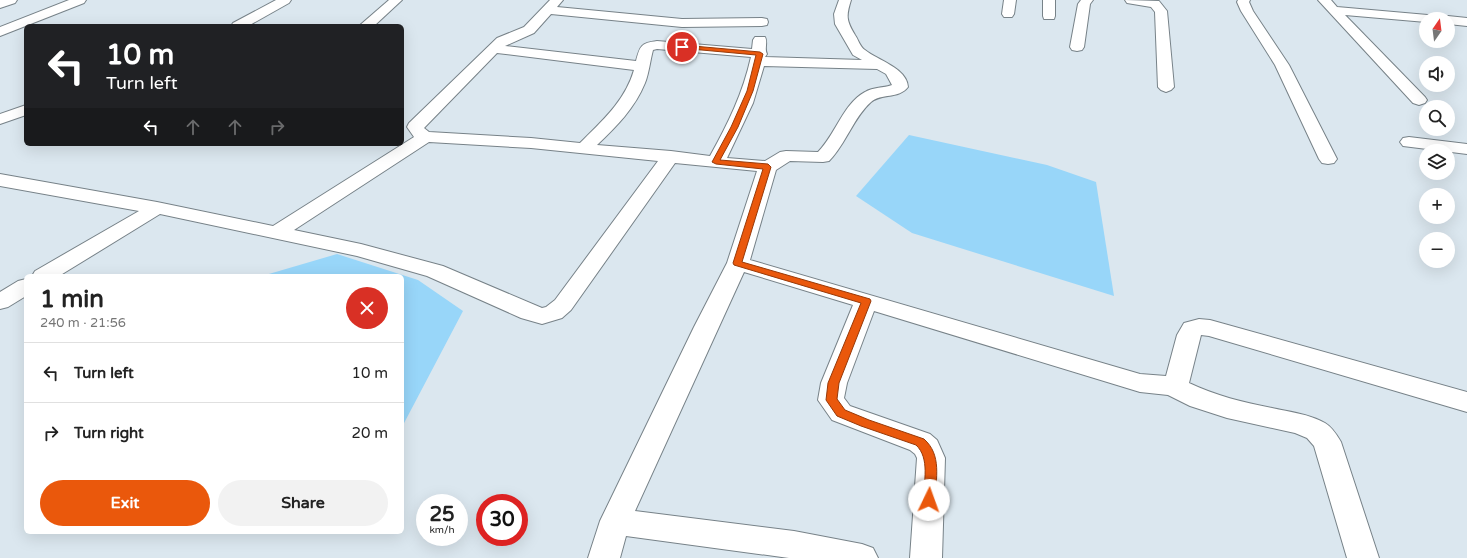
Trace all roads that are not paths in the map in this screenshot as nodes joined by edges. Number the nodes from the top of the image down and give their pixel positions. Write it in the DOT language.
graph roads {
  1 [pos="11,0"];
  2 [pos="80,0"];
  3 [pos="285,0"];
  4 [pos="396,0"];
  5 [pos="845,0"];
  6 [pos="1010,0"];
  7 [pos="1049,0"];
  8 [pos="1087,0"];
  9 [pos="1131,0"];
  10 [pos="1244,0"];
  11 [pos="0,4"];
  12 [pos="552,5"];
  13 [pos="1329,5"];
  14 [pos="1008,14"];
  15 [pos="1048,16"];
  16 [pos="1419,17"];
  17 [pos="1455,21"];
  18 [pos="1467,22"];
  19 [pos="242,24"];
  20 [pos="368,24"];
  21 [pos="0,32"];
  22 [pos="1077,47"];
  23 [pos="495,49"];
  24 [pos="759,57"];
  25 [pos="880,65"];
  26 [pos="641,66"];
  27 [pos="1166,87"];
  28 [pos="1419,100"];
  29 [pos="24,111"];
  30 [pos="0,119"];
  31 [pos="426,137"];
  32 [pos="1409,142"];
  33 [pos="584,148"];
  34 [pos="1467,149"];
  35 [pos="671,156"];
  36 [pos="1328,159"];
  37 [pos="716,162"];
  38 [pos="768,167"];
  39 [pos="0,180"];
  40 [pos="157,208"];
  41 [pos="277,232"];
  42 [pos="738,263"];
  43 [pos="46,274"];
  44 [pos="24,287"];
  45 [pos="866,301"];
  46 [pos="0,302"];
  47 [pos="1172,386"];
  48 [pos="1467,402"];
  49 [pos="615,521"];
  50 [pos="604,558"];
  51 [pos="862,558"];
  52 [pos="926,558"];
  53 [pos="1363,558"];
  1 -- 11 [label="street"];
  2 -- 21 [label="street"];
  3 -- 19 [label="street"];
  4 -- 20 [label="street"];
  5 -- 25 [label="street"];
  6 -- 14 [label="street"];
  7 -- 15 [label="street"];
  8 -- 22 [label="street"];
  9 -- 27 [label="street"];
  10 -- 36 [label="street"];
  12 -- 23 [label="street"];
  12 -- 24 [label="street"];
  13 -- 16 [label="street"];
  13 -- 28 [label="street"];
  17 -- 18 [label="street"];
  23 -- 26 [label="street"];
  23 -- 31 [label="street"];
  24 -- 25 [label="street"];
  24 -- 26 [label="street"];
  24 -- 37 [label="street"];
  25 -- 38 [label="street"];
  26 -- 33 [label="street"];
  29 -- 30 [label="street"];
  31 -- 33 [label="street"];
  31 -- 41 [label="street"];
  32 -- 34 [label="street"];
  33 -- 35 [label="street"];
  35 -- 37 [label="street"];
  35 -- 41 [label="street"];
  37 -- 38 [label="street"];
  38 -- 42 [label="street"];
  39 -- 40 [label="street"];
  40 -- 41 [label="street"];
  40 -- 43 [label="street"];
  42 -- 45 [label="street"];
  42 -- 49 [label="street"];
  44 -- 46 [label="street"];
  45 -- 47 [label="street"];
  45 -- 52 [label="street"];
  47 -- 48 [label="street"];
  47 -- 53 [label="street"];
  49 -- 50 [label="street"];
  49 -- 51 [label="street"];
}
